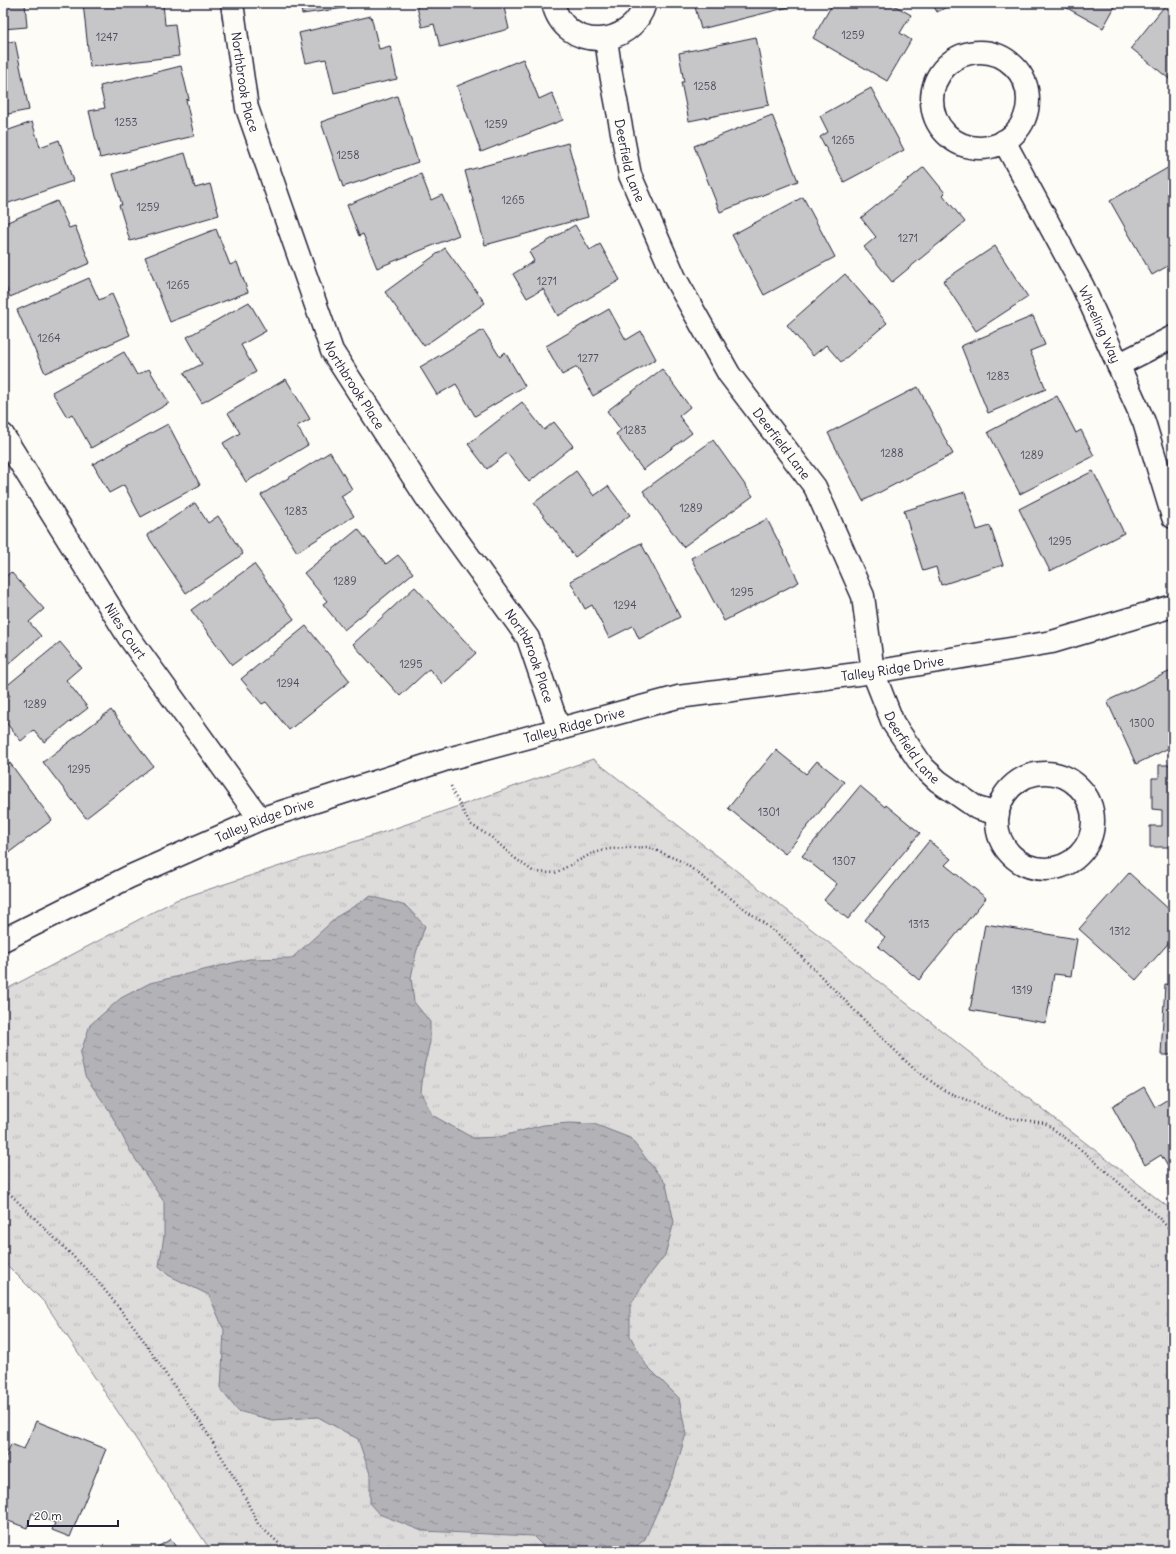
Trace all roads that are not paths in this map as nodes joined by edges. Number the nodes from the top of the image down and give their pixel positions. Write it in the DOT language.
graph roads {
  1 [pos="232,3"];
  2 [pos="553,3"];
  3 [pos="645,3"];
  4 [pos="606,39"];
  5 [pos="1004,141"];
  6 [pos="1173,337"];
  7 [pos="1118,365"];
  8 [pos="3,435"];
  9 [pos="1173,517"];
  10 [pos="1173,606"];
  11 [pos="873,672"];
  12 [pos="559,729"];
  13 [pos="998,814"];
  14 [pos="260,819"];
  15 [pos="3,940"];
  1 -- 12 [label="street, Northbrook Place"];
  2 -- 4 [label="street"];
  3 -- 4 [label="street"];
  4 -- 11 [label="street, Deerfield Lane"];
  5 -- 5 [label="street"];
  5 -- 7 [label="street, Wheeling Way"];
  6 -- 7 [label="street"];
  7 -- 9 [label="street, Wheeling Way"];
  8 -- 14 [label="street, Niles Court"];
  10 -- 11 [label="street, Talley Ridge Drive"];
  11 -- 12 [label="street, Talley Ridge Drive"];
  11 -- 13 [label="street, Deerfield Lane"];
  12 -- 14 [label="street, Talley Ridge Drive"];
  13 -- 13 [label="street"];
  14 -- 15 [label="street, Talley Ridge Drive"];
}
